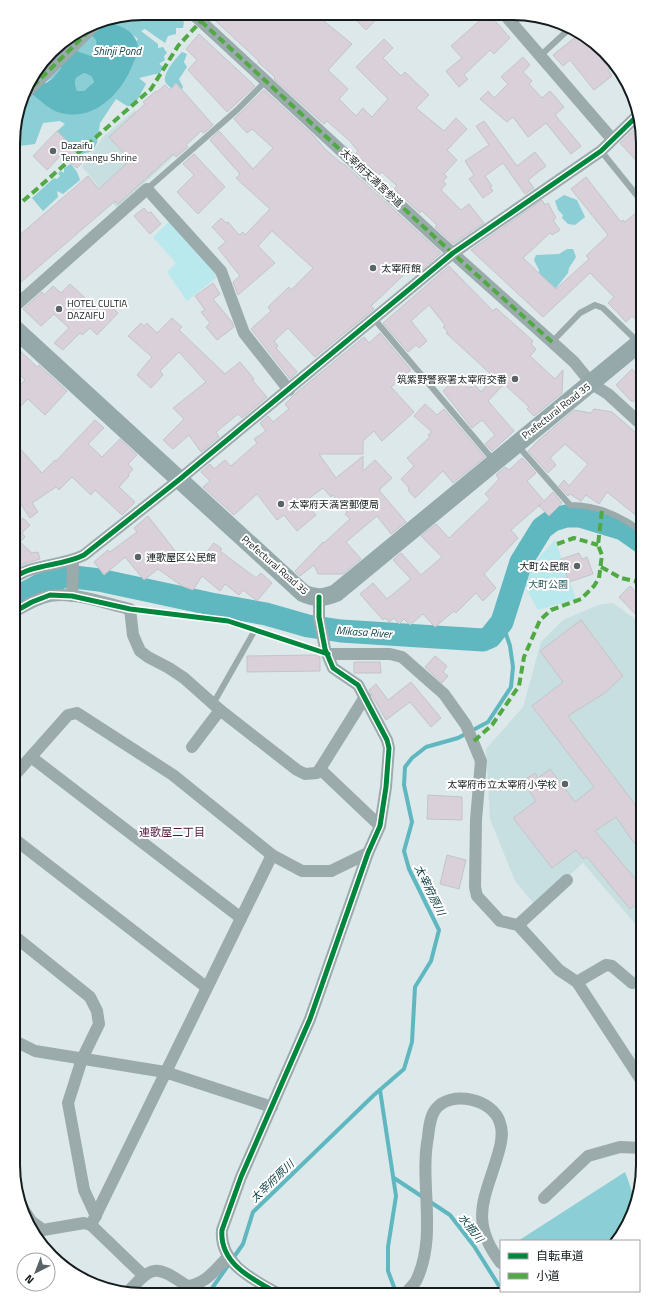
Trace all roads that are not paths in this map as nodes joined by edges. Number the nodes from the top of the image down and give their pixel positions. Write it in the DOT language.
graph roads {
  1 [pos="200,20"];
  2 [pos="509,20"];
  3 [pos="565,32"];
  4 [pos="84,36"];
  5 [pos="540,56"];
  6 [pos="266,81"];
  7 [pos="37,82"];
  8 [pos="634,119"];
  9 [pos="612,139"];
  10 [pos="601,151"];
  11 [pos="147,189"];
  12 [pos="636,194"];
  13 [pos="453,253"];
  14 [pos="20,302"];
  15 [pos="375,320"];
  16 [pos="20,333"];
  17 [pos="636,338"];
  18 [pos="552,342"];
  19 [pos="636,346"];
  20 [pos="592,384"];
  21 [pos="289,390"];
  22 [pos="636,420"];
  23 [pos="516,443"];
  24 [pos="494,462"];
  25 [pos="180,479"];
  26 [pos="636,528"];
  27 [pos="73,563"];
  28 [pos="20,575"];
  29 [pos="72,593"];
  30 [pos="319,598"];
  31 [pos="20,609"];
  32 [pos="130,609"];
  33 [pos="255,630"];
  34 [pos="326,652"];
  35 [pos="365,697"];
  36 [pos="216,707"];
  37 [pos="192,747"];
  38 [pos="31,757"];
  39 [pos="20,769"];
  40 [pos="320,769"];
  41 [pos="380,826"];
  42 [pos="20,843"];
  43 [pos="368,853"];
  44 [pos="272,855"];
  45 [pos="567,880"];
  46 [pos="241,918"];
  47 [pos="518,925"];
  48 [pos="20,941"];
  49 [pos="577,982"];
  50 [pos="632,983"];
  51 [pos="206,987"];
  52 [pos="20,1044"];
  53 [pos="82,1059"];
  54 [pos="165,1072"];
  55 [pos="636,1072"];
  56 [pos="272,1107"];
  57 [pos="636,1148"];
  58 [pos="544,1198"];
  59 [pos="94,1220"];
  60 [pos="42,1235"];
  61 [pos="228,1257"];
  62 [pos="500,1261"];
  63 [pos="143,1275"];
  64 [pos="132,1287"];
  65 [pos="268,1288"];
  66 [pos="410,1288"];
  1 -- 6 [label="street, 太宰府天満宮参道"];
  2 -- 5 [label="street"];
  3 -- 5 [label="lane"];
  4 -- 7 [label="street"];
  5 -- 9 [label="street"];
  6 -- 11 [label="lane"];
  6 -- 13 [label="street, 太宰府天満宮参道"];
  8 -- 9 [label="street"];
  9 -- 10 [label="street"];
  10 -- 12 [label="lane"];
  10 -- 13 [label="street"];
  11 -- 14 [label="street"];
  11 -- 21 [label="street"];
  13 -- 15 [label="street"];
  13 -- 18 [label="street, 太宰府天満宮参道"];
  15 -- 21 [label="street"];
  15 -- 24 [label="lane"];
  16 -- 25 [label="main road, Prefectural Road 35"];
  17 -- 18 [label="lane"];
  18 -- 20 [label="street, 太宰府天満宮参道"];
  19 -- 20 [label="main road, Prefectural Road 35"];
  20 -- 22 [label="street, 太宰府天満宮参道"];
  20 -- 23 [label="main road, Prefectural Road 35"];
  21 -- 25 [label="street"];
  23 -- 24 [label="main road, Prefectural Road 35"];
  23 -- 26 [label="lane"];
  24 -- 30 [label="main road, Prefectural Road 35"];
  25 -- 27 [label="street"];
  25 -- 30 [label="main road, Prefectural Road 35"];
  27 -- 28 [label="street"];
  27 -- 29 [label="street"];
  29 -- 31 [label="street"];
  29 -- 32 [label="street"];
  30 -- 34 [label="street"];
  32 -- 33 [label="lane"];
  32 -- 36 [label="street"];
  33 -- 34 [label="lane"];
  33 -- 36 [label="lane"];
  34 -- 35 [label="street"];
  34 -- 47 [label="street"];
  35 -- 40 [label="street"];
  35 -- 41 [label="street"];
  36 -- 37 [label="street"];
  36 -- 40 [label="street"];
  38 -- 39 [label="street"];
  38 -- 44 [label="street"];
  38 -- 46 [label="street"];
  40 -- 41 [label="street"];
  41 -- 43 [label="street"];
  42 -- 51 [label="street"];
  43 -- 44 [label="street"];
  43 -- 56 [label="street"];
  44 -- 46 [label="street"];
  45 -- 47 [label="street"];
  46 -- 51 [label="street"];
  47 -- 49 [label="street"];
  48 -- 53 [label="street"];
  49 -- 50 [label="street"];
  49 -- 55 [label="street"];
  51 -- 54 [label="street"];
  52 -- 53 [label="street"];
  53 -- 54 [label="street"];
  53 -- 59 [label="street"];
  54 -- 56 [label="street"];
  54 -- 59 [label="street"];
  56 -- 61 [label="street"];
  57 -- 58 [label="street"];
  59 -- 60 [label="street"];
  59 -- 63 [label="street"];
  61 -- 63 [label="street"];
  61 -- 65 [label="street"];
  62 -- 66 [label="street"];
  63 -- 64 [label="street"];
}
